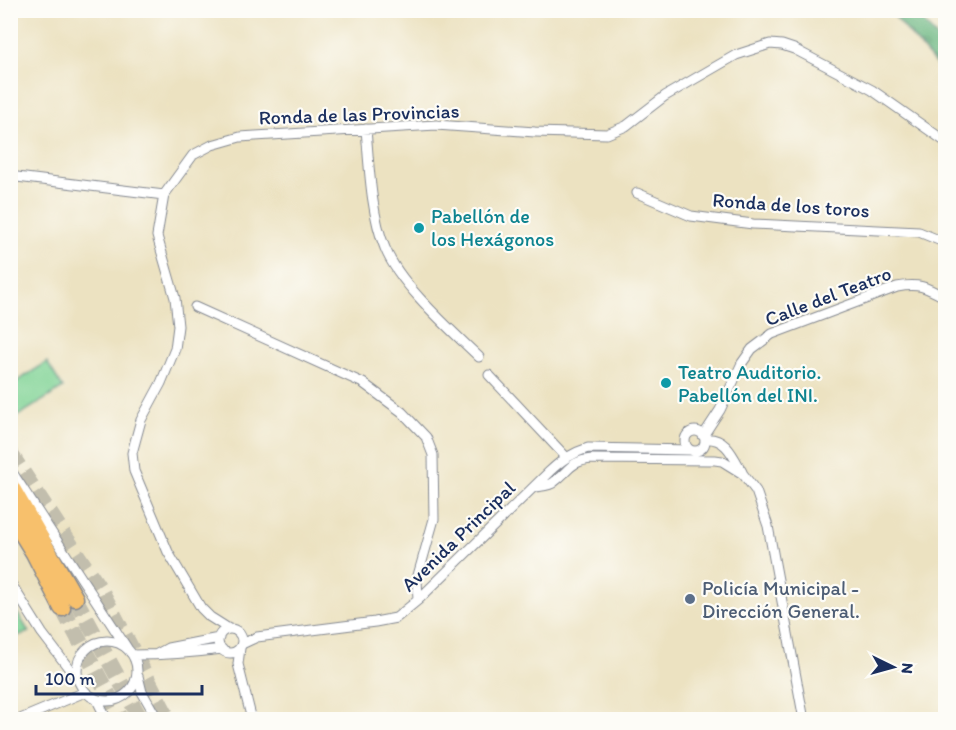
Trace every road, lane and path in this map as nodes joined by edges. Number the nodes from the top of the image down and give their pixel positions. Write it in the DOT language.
graph roads {
  1 [pos="366,129"];
  2 [pos="945,142"];
  3 [pos="17,177"];
  4 [pos="637,193"];
  5 [pos="164,195"];
  6 [pos="945,243"];
  7 [pos="945,298"];
  8 [pos="195,307"];
  9 [pos="479,357"];
  10 [pos="489,375"];
  11 [pos="704,437"];
  12 [pos="685,438"];
  13 [pos="668,448"];
  14 [pos="690,450"];
  15 [pos="566,456"];
  16 [pos="10,468"];
  17 [pos="743,474"];
  18 [pos="10,485"];
  19 [pos="535,487"];
  20 [pos="10,514"];
  21 [pos="10,582"];
  22 [pos="418,600"];
  23 [pos="210,616"];
  24 [pos="229,629"];
  25 [pos="239,633"];
  26 [pos="219,636"];
  27 [pos="257,637"];
  28 [pos="241,646"];
  29 [pos="225,651"];
  30 [pos="153,654"];
  31 [pos="134,660"];
  32 [pos="238,664"];
  33 [pos="78,680"];
  34 [pos="85,692"];
  35 [pos="97,700"];
  36 [pos="18,720"];
  37 [pos="107,720"];
  38 [pos="158,720"];
  39 [pos="252,720"];
  40 [pos="804,720"];
  1 -- 2 [label="street, Ronda de las Provincias"];
  1 -- 5 [label="street, Ronda de las Provincias"];
  1 -- 9 [label="street"];
  3 -- 5 [label="street"];
  4 -- 6 [label="street, Ronda de los toros"];
  5 -- 23 [label="street, Ronda de las Provincias"];
  7 -- 11 [label="street, Calle del Teatro"];
  8 -- 22 [label="street"];
  10 -- 15 [label="street"];
  11 -- 12 [label="street"];
  11 -- 14 [label="street"];
  11 -- 17 [label="street"];
  12 -- 13 [label="street"];
  12 -- 14 [label="street"];
  13 -- 14 [label="street"];
  13 -- 15 [label="street"];
  15 -- 19 [label="street"];
  16 -- 31 [label="street"];
  17 -- 19 [label="street, Avenida Principal"];
  17 -- 40 [label="street"];
  18 -- 20 [label="highway"];
  19 -- 22 [label="street, Avenida Principal"];
  21 -- 33 [label="street"];
  22 -- 27 [label="street, Avenida Principal"];
  23 -- 24 [label="street, Avenida Principal"];
  23 -- 26 [label="street"];
  24 -- 25 [label="street, Avenida Principal"];
  24 -- 26 [label="street"];
  25 -- 27 [label="street, Avenida Principal"];
  25 -- 28 [label="street"];
  26 -- 29 [label="street"];
  26 -- 30 [label="street"];
  27 -- 28 [label="street, Avenida Principal"];
  28 -- 29 [label="street, Avenida Principal"];
  28 -- 32 [label="street"];
  29 -- 30 [label="street"];
  29 -- 32 [label="street"];
  30 -- 31 [label="street"];
  31 -- 33 [label="street"];
  31 -- 35 [label="street"];
  31 -- 38 [label="street"];
  32 -- 39 [label="street"];
  33 -- 34 [label="street"];
  34 -- 35 [label="street"];
  34 -- 36 [label="street"];
  35 -- 37 [label="street"];
}
